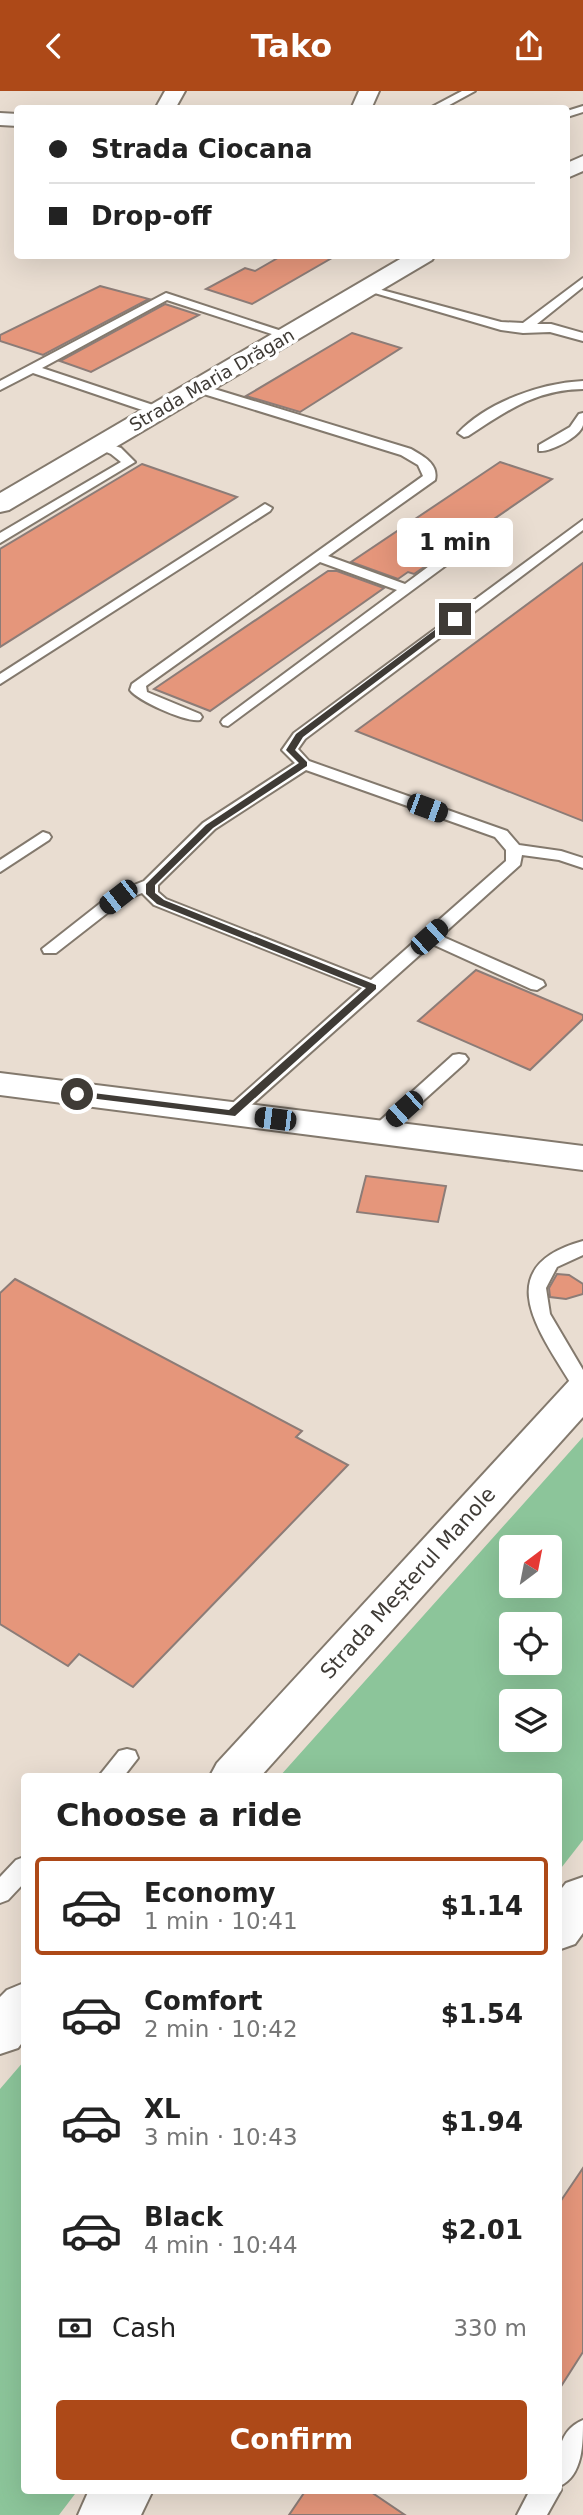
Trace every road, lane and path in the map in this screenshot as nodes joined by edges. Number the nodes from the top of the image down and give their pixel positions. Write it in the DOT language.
graph roads {
  1 [pos="470,91"];
  2 [pos="441,105"];
  3 [pos="417,259"];
  4 [pos="583,281"];
  5 [pos="367,289"];
  6 [pos="523,328"];
  7 [pos="288,335"];
  8 [pos="583,337"];
  9 [pos="32,369"];
  10 [pos="0,386"];
  11 [pos="583,386"];
  12 [pos="198,388"];
  13 [pos="158,411"];
  14 [pos="583,417"];
  15 [pos="464,433"];
  16 [pos="101,445"];
  17 [pos="544,449"];
  18 [pos="0,504"];
  19 [pos="265,508"];
  20 [pos="583,524"];
  21 [pos="0,539"];
  22 [pos="319,557"];
  23 [pos="449,558"];
  24 [pos="407,589"];
  25 [pos="0,680"];
  26 [pos="195,717"];
  27 [pos="228,722"];
  28 [pos="304,764"];
  29 [pos="43,837"];
  30 [pos="514,849"];
  31 [pos="583,863"];
  32 [pos="0,867"];
  33 [pos="150,884"];
  34 [pos="429,937"];
  35 [pos="50,949"];
  36 [pos="537,985"];
  37 [pos="373,987"];
  38 [pos="459,1059"];
  39 [pos="0,1084"];
  40 [pos="232,1113"];
  41 [pos="378,1132"];
  42 [pos="583,1158"];
  43 [pos="583,1247"];
  44 [pos="583,1389"];
  45 [pos="127,1758"];
  46 [pos="113,1773"];
  47 [pos="236,1773"];
  48 [pos="21,1870"];
  49 [pos="0,1893"];
  50 [pos="583,1897"];
  51 [pos="562,1924"];
  52 [pos="21,2008"];
  53 [pos="0,2032"];
  54 [pos="583,2434"];
  55 [pos="562,2467"];
  56 [pos="122,2494"];
  57 [pos="544,2494"];
  58 [pos="106,2515"];
  59 [pos="531,2515"];
  1 -- 2 [label="lane"];
  3 -- 5 [label="main road, Strada Maria Drăgan"];
  4 -- 6 [label="lane"];
  5 -- 6 [label="lane"];
  5 -- 7 [label="main road, Strada Maria Drăgan"];
  6 -- 8 [label="lane"];
  7 -- 9 [label="lane"];
  7 -- 12 [label="main road, Strada Maria Drăgan"];
  9 -- 10 [label="lane"];
  9 -- 13 [label="lane"];
  11 -- 15 [label="lane"];
  12 -- 13 [label="main road, Strada Maria Drăgan"];
  12 -- 22 [label="lane"];
  13 -- 16 [label="main road, Strada Maria Drăgan"];
  14 -- 17 [label="lane"];
  16 -- 18 [label="main road, Strada Maria Drăgan"];
  16 -- 21 [label="lane"];
  19 -- 25 [label="lane"];
  20 -- 28 [label="lane"];
  22 -- 24 [label="lane"];
  22 -- 26 [label="lane"];
  23 -- 24 [label="lane"];
  24 -- 27 [label="lane"];
  28 -- 30 [label="lane"];
  28 -- 33 [label="lane"];
  29 -- 32 [label="lane"];
  30 -- 31 [label="lane"];
  30 -- 34 [label="lane"];
  33 -- 35 [label="lane"];
  33 -- 37 [label="lane"];
  34 -- 36 [label="lane"];
  34 -- 37 [label="lane"];
  37 -- 40 [label="lane"];
  38 -- 41 [label="lane"];
  39 -- 40 [label="main road"];
  40 -- 41 [label="main road"];
  41 -- 42 [label="main road"];
  43 -- 44 [label="lane"];
  44 -- 47 [label="main road, Strada Meșterul Manole"];
  45 -- 46 [label="lane"];
  48 -- 49 [label="lane"];
  50 -- 51 [label="main road"];
  52 -- 53 [label="main road"];
  54 -- 55 [label="lane"];
  56 -- 58 [label="main road"];
  57 -- 59 [label="lane"];
}
